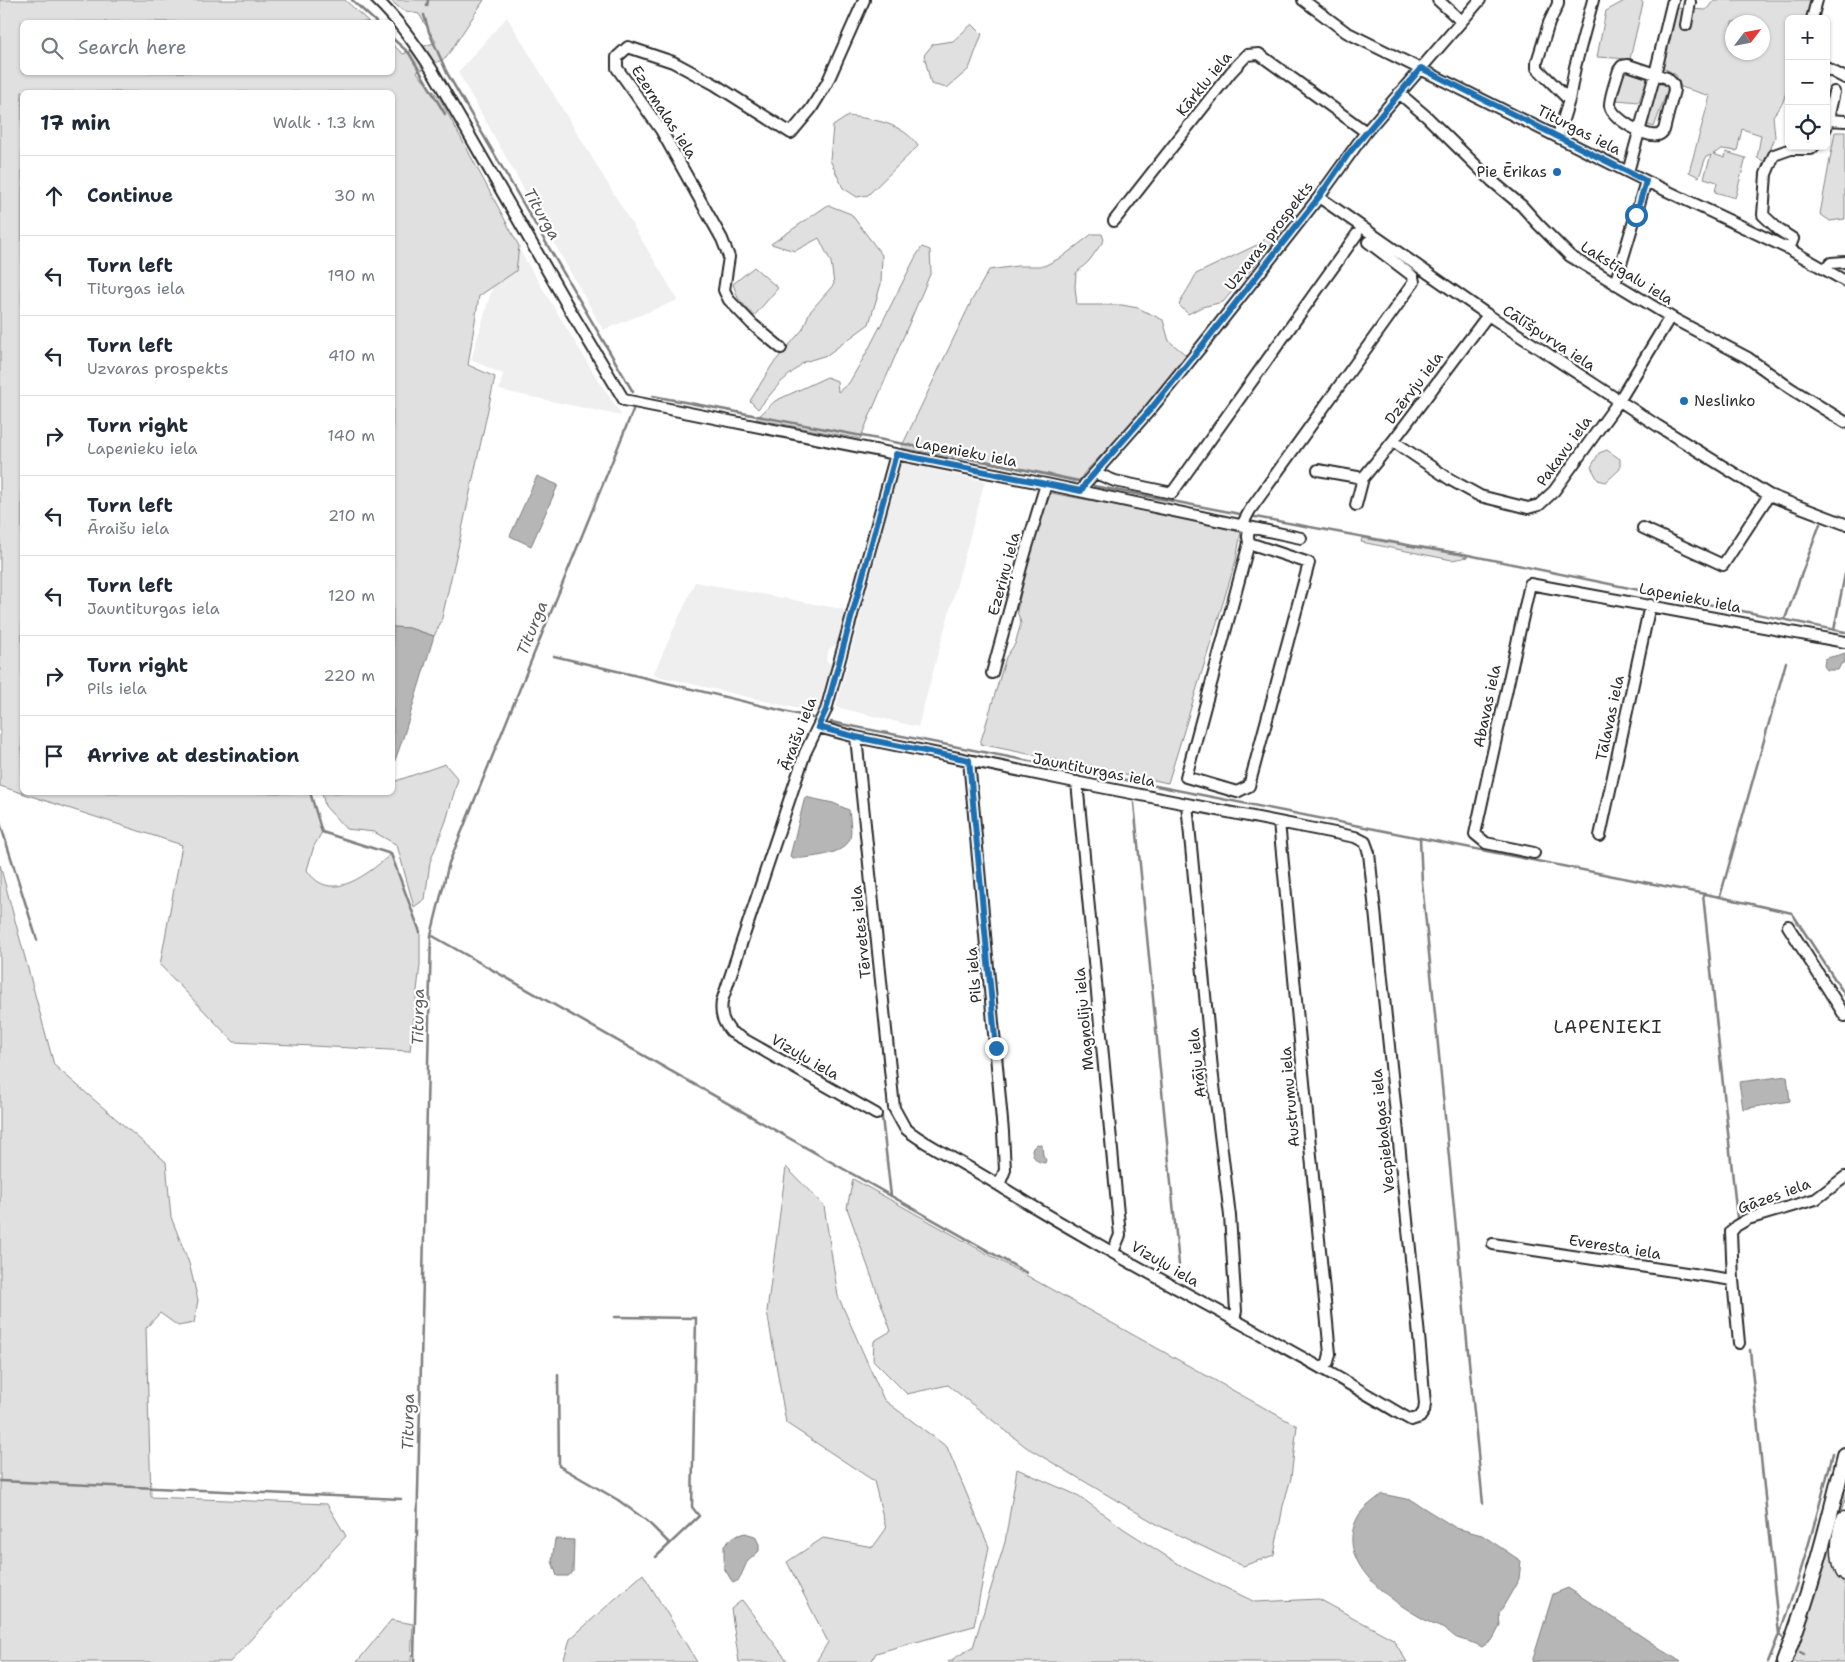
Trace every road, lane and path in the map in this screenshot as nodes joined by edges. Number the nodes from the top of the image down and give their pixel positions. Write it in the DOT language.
graph roads {
  1 [pos="377,0"];
  2 [pos="864,0"];
  3 [pos="1304,0"];
  4 [pos="1438,0"];
  5 [pos="1480,0"];
  6 [pos="1558,0"];
  7 [pos="1594,0"];
  8 [pos="1673,0"];
  9 [pos="1702,0"];
  10 [pos="1817,0"];
  11 [pos="1688,1"];
  12 [pos="1813,15"];
  13 [pos="1461,21"];
  14 [pos="1686,26"];
  15 [pos="1421,68"];
  16 [pos="1830,70"];
  17 [pos="1655,74"];
  18 [pos="1845,78"];
  19 [pos="1399,92"];
  20 [pos="1834,92"];
  21 [pos="1569,100"];
  22 [pos="1830,110"];
  23 [pos="1845,121"];
  24 [pos="1830,124"];
  25 [pos="1639,131"];
  26 [pos="1366,132"];
  27 [pos="1558,136"];
  28 [pos="1786,150"];
  29 [pos="1628,172"];
  30 [pos="1646,181"];
  31 [pos="1319,197"];
  32 [pos="1763,215"];
  33 [pos="1114,221"];
  34 [pos="1757,233"];
  35 [pos="1357,234"];
  36 [pos="1368,242"];
  37 [pos="1789,249"];
  38 [pos="1845,262"];
  39 [pos="1826,269"];
  40 [pos="1845,281"];
  41 [pos="1615,284"];
  42 [pos="1488,315"];
  43 [pos="1670,317"];
  44 [pos="781,348"];
  45 [pos="1619,401"];
  46 [pos="1845,422"];
  47 [pos="1393,440"];
  48 [pos="896,454"];
  49 [pos="1318,470"];
  50 [pos="1095,473"];
  51 [pos="1363,478"];
  52 [pos="1046,484"];
  53 [pos="1081,491"];
  54 [pos="1768,495"];
  55 [pos="1356,505"];
  56 [pos="1845,524"];
  57 [pos="1246,526"];
  58 [pos="1643,528"];
  59 [pos="1301,538"];
  60 [pos="1250,543"];
  61 [pos="1530,584"];
  62 [pos="1650,605"];
  63 [pos="1845,642"];
  64 [pos="992,673"];
  65 [pos="818,727"];
  66 [pos="856,737"];
  67 [pos="969,760"];
  68 [pos="1077,782"];
  69 [pos="1187,804"];
  70 [pos="1279,822"];
  71 [pos="1600,836"];
  72 [pos="1365,842"];
  73 [pos="1534,853"];
  74 [pos="1788,926"];
  75 [pos="1845,1016"];
  76 [pos="723,1022"];
  77 [pos="876,1114"];
  78 [pos="901,1122"];
  79 [pos="1845,1177"];
  80 [pos="999,1185"];
  81 [pos="1493,1244"];
  82 [pos="1114,1252"];
  83 [pos="1733,1280"];
  84 [pos="1234,1318"];
  85 [pos="1739,1343"];
  86 [pos="1323,1368"];
  87 [pos="1420,1417"];
  88 [pos="1845,1455"];
  89 [pos="1845,1521"];
  90 [pos="1845,1571"];
  91 [pos="1784,1662"];
  1 -- 48 [label="street, Lapenieku iela"];
  2 -- 44 [label="street, Ezermalas iela"];
  3 -- 15 [label="street, Titurgas iela"];
  4 -- 13 [label="street"];
  5 -- 13 [label="street, Uzvaras prospekts"];
  6 -- 21 [label="street"];
  7 -- 21 [label="street"];
  8 -- 17 [label="street"];
  9 -- 11 [label="street"];
  10 -- 12 [label="street"];
  11 -- 14 [label="street"];
  13 -- 15 [label="street, Uzvaras prospekts"];
  15 -- 19 [label="street, Uzvaras prospekts"];
  15 -- 27 [label="street, Titurgas iela"];
  16 -- 18 [label="street"];
  17 -- 25 [label="street"];
  17 -- 25 [label="street"];
  17 -- 25 [label="street"];
  19 -- 26 [label="street, Uzvaras prospekts"];
  19 -- 41 [label="street, Lakstīgalu iela"];
  20 -- 22 [label="street"];
  21 -- 27 [label="street"];
  23 -- 24 [label="street"];
  25 -- 29 [label="street"];
  26 -- 31 [label="street, Uzvaras prospekts"];
  26 -- 33 [label="street, Kārklu iela"];
  27 -- 29 [label="street, Titurgas iela"];
  28 -- 32 [label="street"];
  29 -- 30 [label="street, Titurgas iela"];
  30 -- 34 [label="street, Titurgas iela"];
  30 -- 41 [label="street"];
  31 -- 42 [label="street, Cālīšpurva iela"];
  31 -- 50 [label="street, Uzvaras prospekts"];
  32 -- 34 [label="street"];
  32 -- 37 [label="street"];
  34 -- 37 [label="street, Titurgas iela"];
  35 -- 50 [label="street"];
  36 -- 57 [label="street"];
  37 -- 39 [label="street, Titurgas iela"];
  38 -- 39 [label="street"];
  39 -- 40 [label="street, Titurgas iela"];
  41 -- 43 [label="street, Lakstīgalu iela"];
  42 -- 45 [label="street, Cālīšpurva iela"];
  42 -- 47 [label="street, Dzērvju iela"];
  43 -- 45 [label="street, Pakavu iela"];
  43 -- 46 [label="street, Lakstīgalu iela"];
  45 -- 47 [label="street, Pakavu iela"];
  45 -- 54 [label="street, Cālīšpurva iela"];
  47 -- 51 [label="street, Dzērvju iela"];
  48 -- 52 [label="street, Lapenieku iela"];
  48 -- 65 [label="street, Āraišu iela"];
  49 -- 51 [label="street"];
  50 -- 53 [label="street, Uzvaras prospekts"];
  51 -- 55 [label="street, Dzērvju iela"];
  52 -- 53 [label="street, Lapenieku iela"];
  52 -- 64 [label="street, Ezeriņu iela"];
  53 -- 57 [label="street, Lapenieku iela"];
  54 -- 56 [label="street, Cālīšpurva iela"];
  54 -- 58 [label="street"];
  57 -- 59 [label="street, Lapenieku iela"];
  57 -- 60 [label="street"];
  60 -- 60 [label="street"];
  61 -- 62 [label="street, Lapenieku iela"];
  61 -- 73 [label="street, Abavas iela"];
  62 -- 63 [label="street, Lapenieku iela"];
  62 -- 71 [label="street, Tālavas iela"];
  65 -- 66 [label="street, Jauntiturgas iela"];
  65 -- 76 [label="street, Āraišu iela"];
  66 -- 67 [label="street, Jauntiturgas iela"];
  66 -- 78 [label="street, Tērvetes iela"];
  67 -- 68 [label="street, Jauntiturgas iela"];
  67 -- 80 [label="street, Pils iela"];
  68 -- 69 [label="street, Jauntiturgas iela"];
  68 -- 82 [label="street, Magnoliju iela"];
  69 -- 70 [label="street, Jauntiturgas iela"];
  69 -- 84 [label="street, Arāju iela"];
  70 -- 72 [label="street, Jauntiturgas iela"];
  70 -- 86 [label="street, Austrumu iela"];
  72 -- 87 [label="street, Vecpiebalgas iela"];
  74 -- 75 [label="street"];
  76 -- 77 [label="street, Vizuļu iela"];
  78 -- 80 [label="street, Vizuļu iela"];
  79 -- 83 [label="street, Gāzes iela"];
  80 -- 82 [label="street, Vizuļu iela"];
  81 -- 83 [label="street, Everesta iela"];
  82 -- 84 [label="street, Vizuļu iela"];
  83 -- 85 [label="street, Gāzes iela"];
  84 -- 86 [label="street, Vizuļu iela"];
  86 -- 87 [label="street, Vizuļu iela"];
  88 -- 91 [label="main road"];
  89 -- 90 [label="highway"];
}
